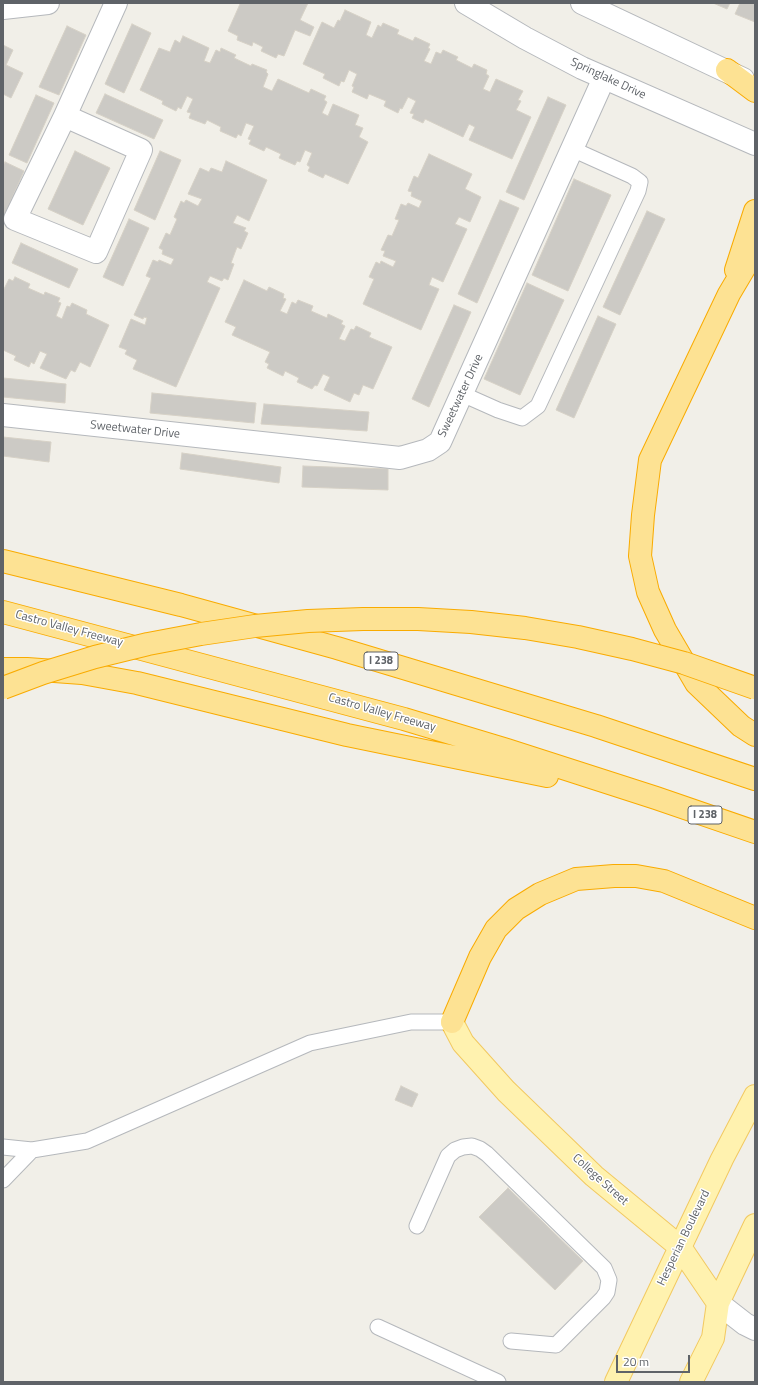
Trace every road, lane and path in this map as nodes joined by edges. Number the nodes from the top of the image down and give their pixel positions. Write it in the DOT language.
graph roads {
  1 [pos="48,3"];
  2 [pos="116,3"];
  3 [pos="466,3"];
  4 [pos="582,3"];
  5 [pos="3,8"];
  6 [pos="726,70"];
  7 [pos="604,78"];
  8 [pos="755,85"];
  9 [pos="755,91"];
  10 [pos="65,116"];
  11 [pos="755,144"];
  12 [pos="572,149"];
  13 [pos="755,211"];
  14 [pos="755,254"];
  15 [pos="729,294"];
  16 [pos="462,394"];
  17 [pos="3,415"];
  18 [pos="3,561"];
  19 [pos="3,612"];
  20 [pos="3,669"];
  21 [pos="3,688"];
  22 [pos="755,688"];
  23 [pos="755,735"];
  24 [pos="755,779"];
  25 [pos="656,798"];
  26 [pos="755,832"];
  27 [pos="755,918"];
  28 [pos="452,1022"];
  29 [pos="755,1096"];
  30 [pos="3,1148"];
  31 [pos="32,1150"];
  32 [pos="3,1180"];
  33 [pos="755,1225"];
  34 [pos="417,1226"];
  35 [pos="680,1247"];
  36 [pos="718,1303"];
  37 [pos="378,1327"];
  38 [pos="755,1329"];
  39 [pos="511,1341"];
  40 [pos="498,1382"];
  41 [pos="616,1382"];
  42 [pos="691,1382"];
  1 -- 5 [label="street"];
  2 -- 10 [label="street"];
  3 -- 7 [label="street, Springlake Drive"];
  4 -- 6 [label="street"];
  6 -- 8 [label="street"];
  6 -- 9 [label="highway"];
  7 -- 11 [label="street, Springlake Drive"];
  7 -- 12 [label="street, Sweetwater Drive"];
  10 -- 10 [label="street"];
  12 -- 16 [label="street, Sweetwater Drive"];
  12 -- 16 [label="lane"];
  13 -- 15 [label="highway"];
  14 -- 15 [label="highway"];
  15 -- 23 [label="highway"];
  16 -- 17 [label="street, Sweetwater Drive"];
  18 -- 24 [label="highway, I 238"];
  19 -- 25 [label="highway, Castro Valley Freeway / I 238"];
  20 -- 25 [label="highway"];
  21 -- 22 [label="highway, bridge"];
  25 -- 26 [label="highway, Castro Valley Freeway / I 238"];
  27 -- 28 [label="highway"];
  28 -- 31 [label="lane"];
  28 -- 35 [label="main road, College Street"];
  29 -- 35 [label="main road, Hesperian Boulevard"];
  30 -- 31 [label="lane"];
  31 -- 32 [label="lane"];
  33 -- 36 [label="main road"];
  34 -- 39 [label="lane"];
  35 -- 36 [label="main road, College Street"];
  35 -- 41 [label="main road, Hesperian Boulevard"];
  36 -- 38 [label="street, College Street"];
  36 -- 42 [label="main road"];
  37 -- 40 [label="lane"];
}
